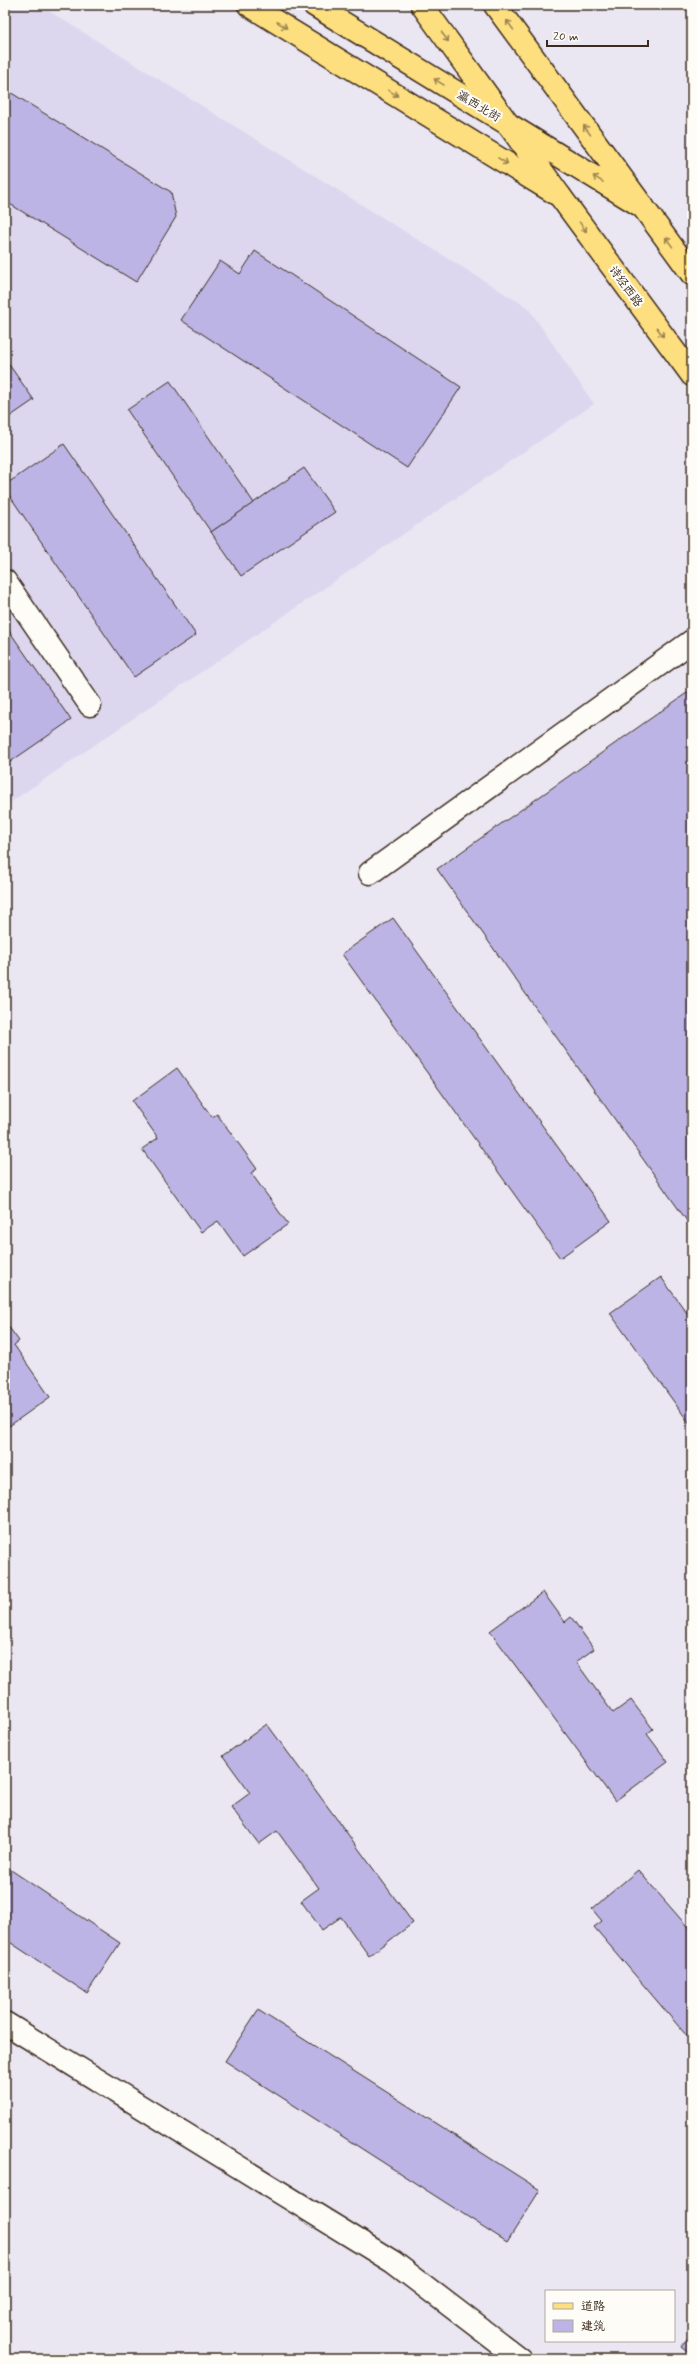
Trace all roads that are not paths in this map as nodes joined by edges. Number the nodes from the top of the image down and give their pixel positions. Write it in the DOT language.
graph roads {
  1 [pos="248,5"];
  2 [pos="314,5"];
  3 [pos="422,5"];
  4 [pos="495,5"];
  5 [pos="507,123"];
  6 [pos="560,196"];
  7 [pos="643,206"];
  8 [pos="692,274"];
  9 [pos="692,375"];
  10 [pos="5,581"];
  11 [pos="692,641"];
  12 [pos="90,705"];
  13 [pos="370,873"];
  14 [pos="5,2023"];
  15 [pos="520,2359"];
  1 -- 6 [label="main road, one-way"];
  5 -- 2 [label="main road, 瀛西北街, one-way"];
  3 -- 5 [label="main road, 诗经西路, one-way"];
  7 -- 4 [label="main road, one-way"];
  5 -- 6 [label="main road, 诗经西路"];
  7 -- 5 [label="main road, 瀛西北街, one-way"];
  6 -- 9 [label="main road, 诗经西路, one-way"];
  8 -- 7 [label="main road, one-way"];
  10 -- 12 [label="street"];
  11 -- 13 [label="street"];
  14 -- 15 [label="street"];
}
